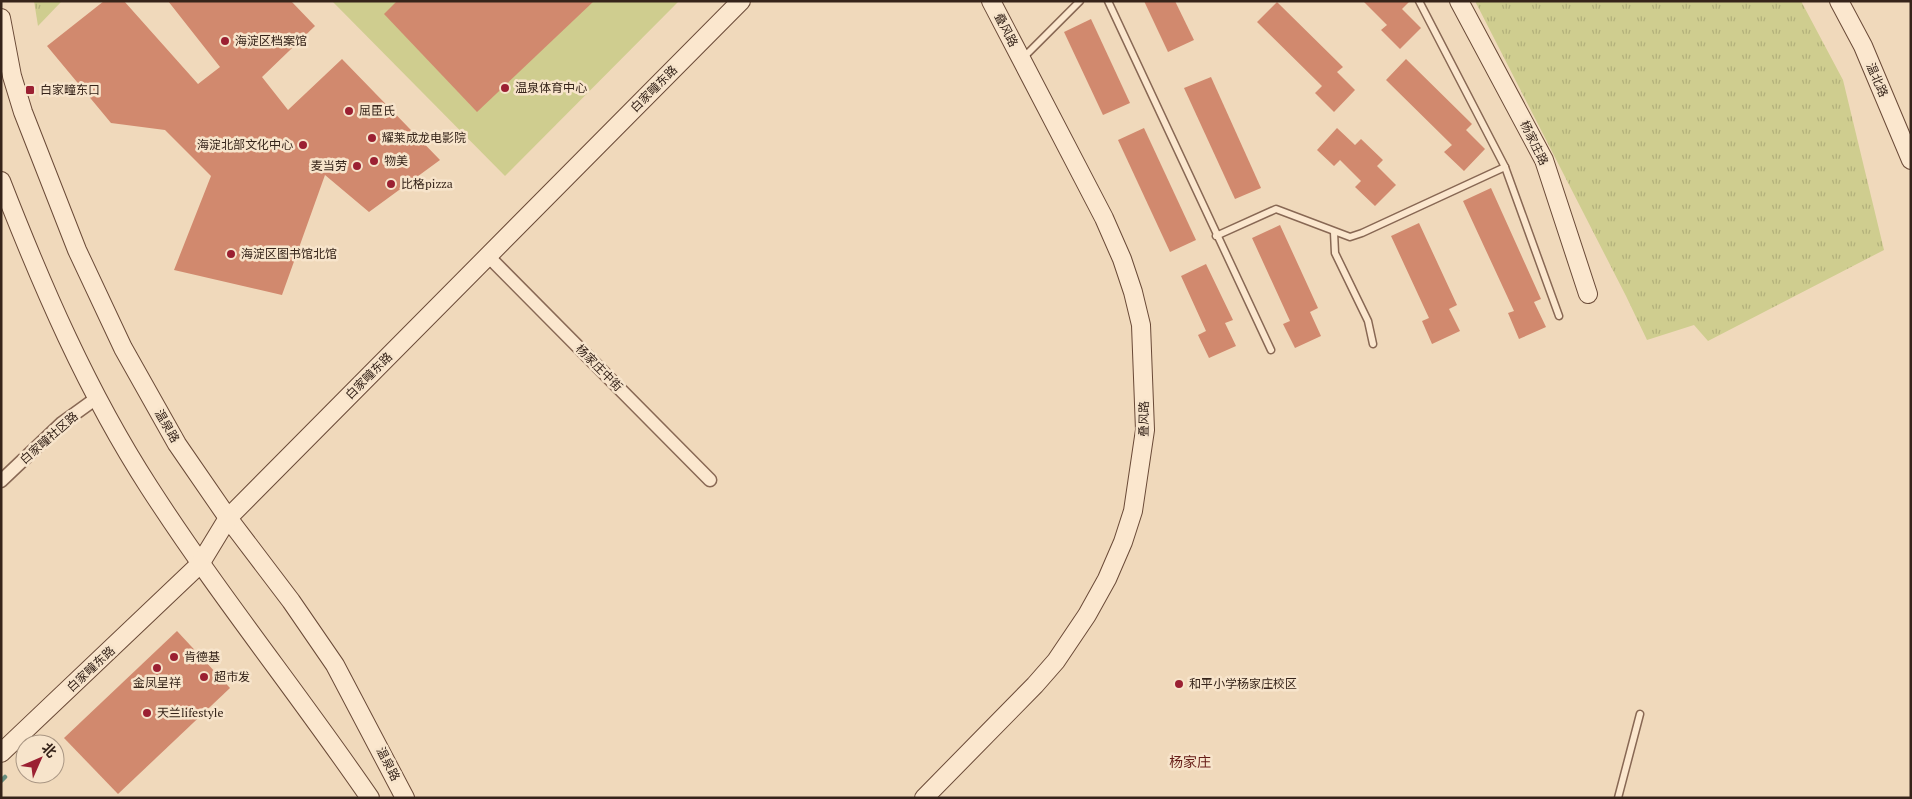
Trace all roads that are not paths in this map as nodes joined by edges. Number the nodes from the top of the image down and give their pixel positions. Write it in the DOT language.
graph roads {
  1 [pos="741,1"];
  2 [pos="991,1"];
  3 [pos="1080,1"];
  4 [pos="1108,1"];
  5 [pos="1419,1"];
  6 [pos="1459,1"];
  7 [pos="1840,1"];
  8 [pos="1,18"];
  9 [pos="1021,60"];
  10 [pos="1911,160"];
  11 [pos="1505,167"];
  12 [pos="1,181"];
  13 [pos="1334,232"];
  14 [pos="1216,236"];
  15 [pos="488,256"];
  16 [pos="1588,294"];
  17 [pos="1559,316"];
  18 [pos="1373,344"];
  19 [pos="1270,350"];
  20 [pos="98,397"];
  21 [pos="710,480"];
  22 [pos="1,481"];
  23 [pos="228,518"];
  24 [pos="200,564"];
  25 [pos="1640,714"];
  26 [pos="1,753"];
  27 [pos="370,798"];
  28 [pos="405,798"];
  29 [pos="924,798"];
  30 [pos="1618,798"];
  1 -- 15 [label="street, 白家疃东路"];
  2 -- 9 [label="street, 叠风路"];
  3 -- 9 [label="lane"];
  4 -- 14 [label="lane"];
  5 -- 11 [label="lane"];
  6 -- 16 [label="street, 杨家庄路"];
  7 -- 10 [label="street, 温北路"];
  8 -- 23 [label="street, 温泉路"];
  9 -- 29 [label="street, 叠风路"];
  11 -- 13 [label="lane"];
  11 -- 17 [label="lane"];
  12 -- 20 [label="street"];
  13 -- 14 [label="lane"];
  13 -- 18 [label="lane"];
  14 -- 19 [label="lane"];
  15 -- 21 [label="street, 杨家庄中街"];
  15 -- 23 [label="street, 白家疃东路"];
  20 -- 22 [label="street, 白家疃社区路"];
  20 -- 24 [label="street"];
  23 -- 24 [label="street, 白家疃东路"];
  23 -- 28 [label="street, 温泉路"];
  24 -- 26 [label="street, 白家疃东路"];
  24 -- 27 [label="street"];
  25 -- 30 [label="lane"];
}
